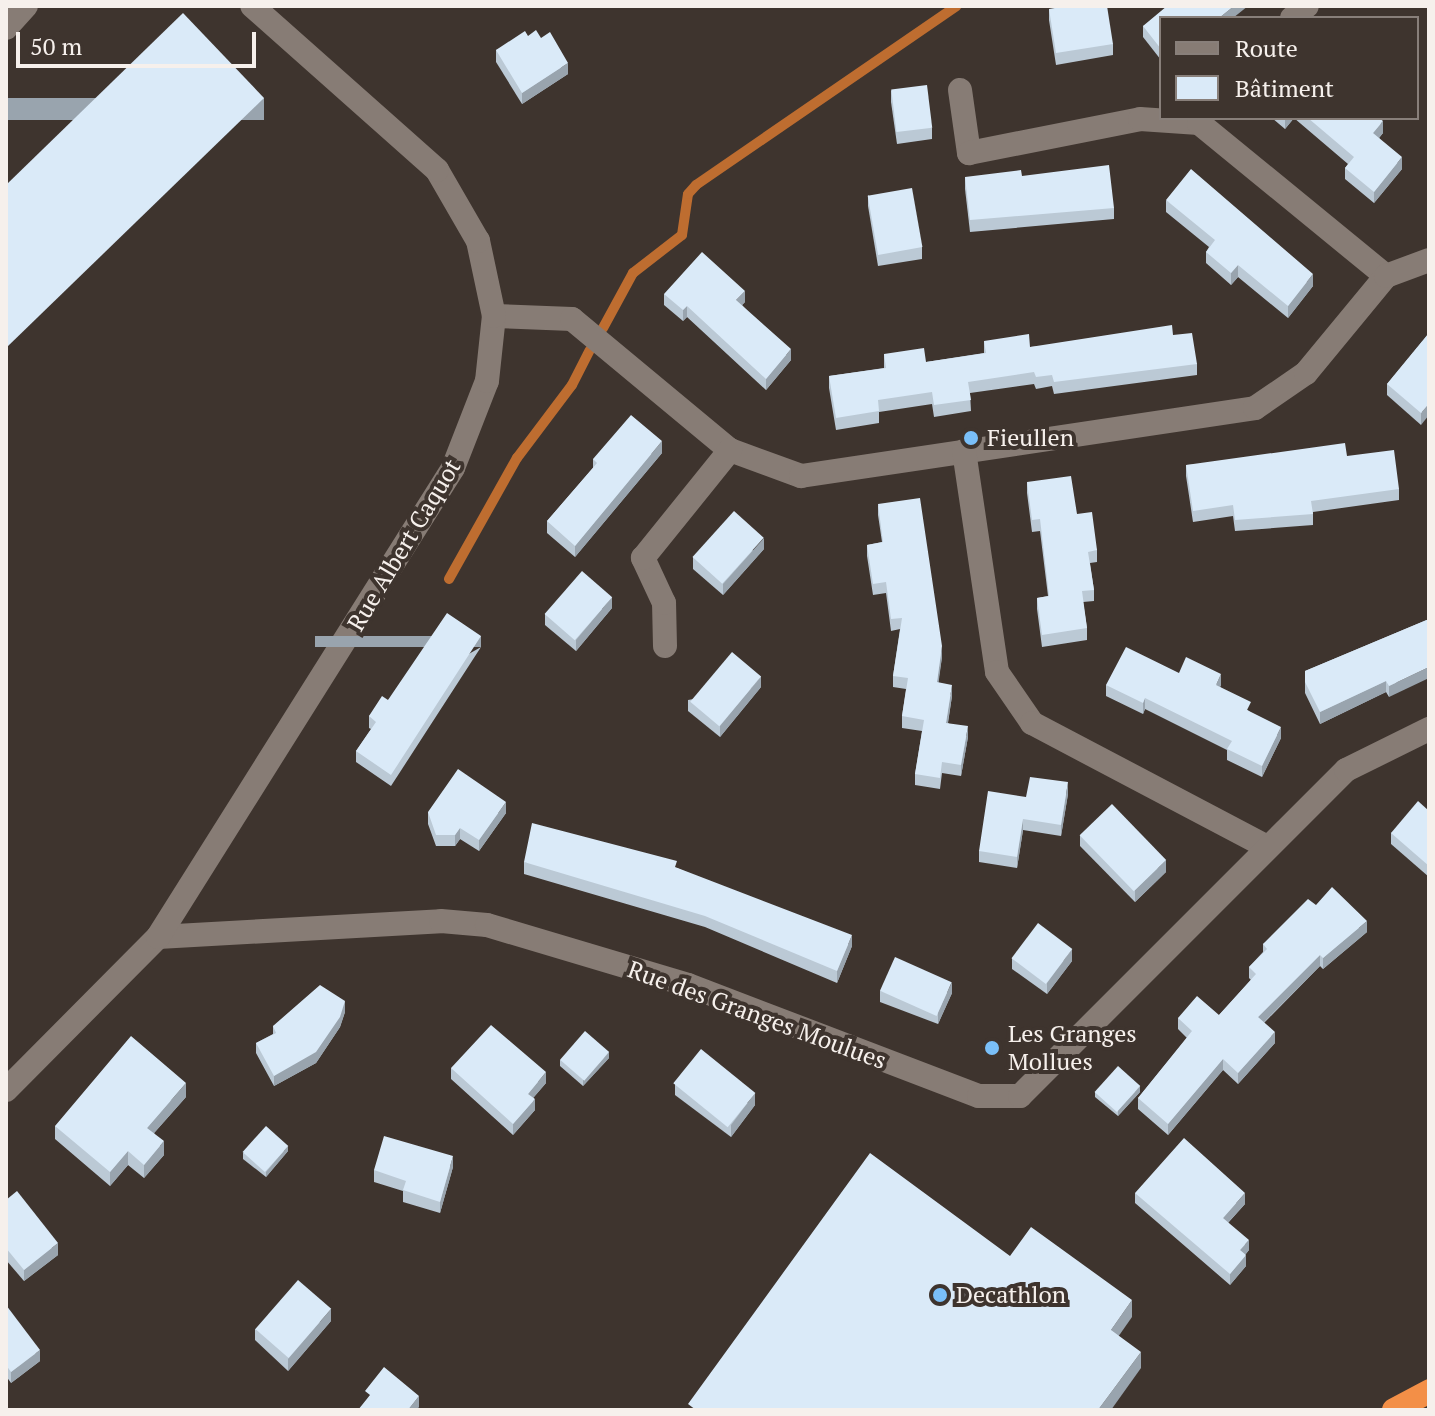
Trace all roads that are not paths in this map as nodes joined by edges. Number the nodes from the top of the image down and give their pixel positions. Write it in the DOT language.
graph roads {
  1 [pos="26,6"];
  2 [pos="252,6"];
  3 [pos="6,28"];
  4 [pos="960,90"];
  5 [pos="1159,120"];
  6 [pos="1171,120"];
  7 [pos="1202,121"];
  8 [pos="1429,260"];
  9 [pos="1386,276"];
  10 [pos="494,316"];
  11 [pos="730,450"];
  12 [pos="964,451"];
  13 [pos="665,646"];
  14 [pos="1429,729"];
  15 [pos="1265,846"];
  16 [pos="158,937"];
  17 [pos="6,1090"];
  18 [pos="1429,1391"];
  19 [pos="1394,1410"];
  1 -- 3 [label="street"];
  2 -- 10 [label="street, Rue Albert Caquot"];
  4 -- 5 [label="street"];
  6 -- 7 [label="street"];
  7 -- 9 [label="street"];
  8 -- 9 [label="street"];
  9 -- 12 [label="street"];
  10 -- 11 [label="street"];
  10 -- 16 [label="street, Rue Albert Caquot"];
  11 -- 12 [label="street"];
  11 -- 13 [label="street"];
  12 -- 15 [label="street"];
  14 -- 15 [label="street, Rue des Granges Moulues"];
  15 -- 16 [label="street, Rue des Granges Moulues"];
  16 -- 17 [label="street"];
  18 -- 19 [label="highway"];
}
